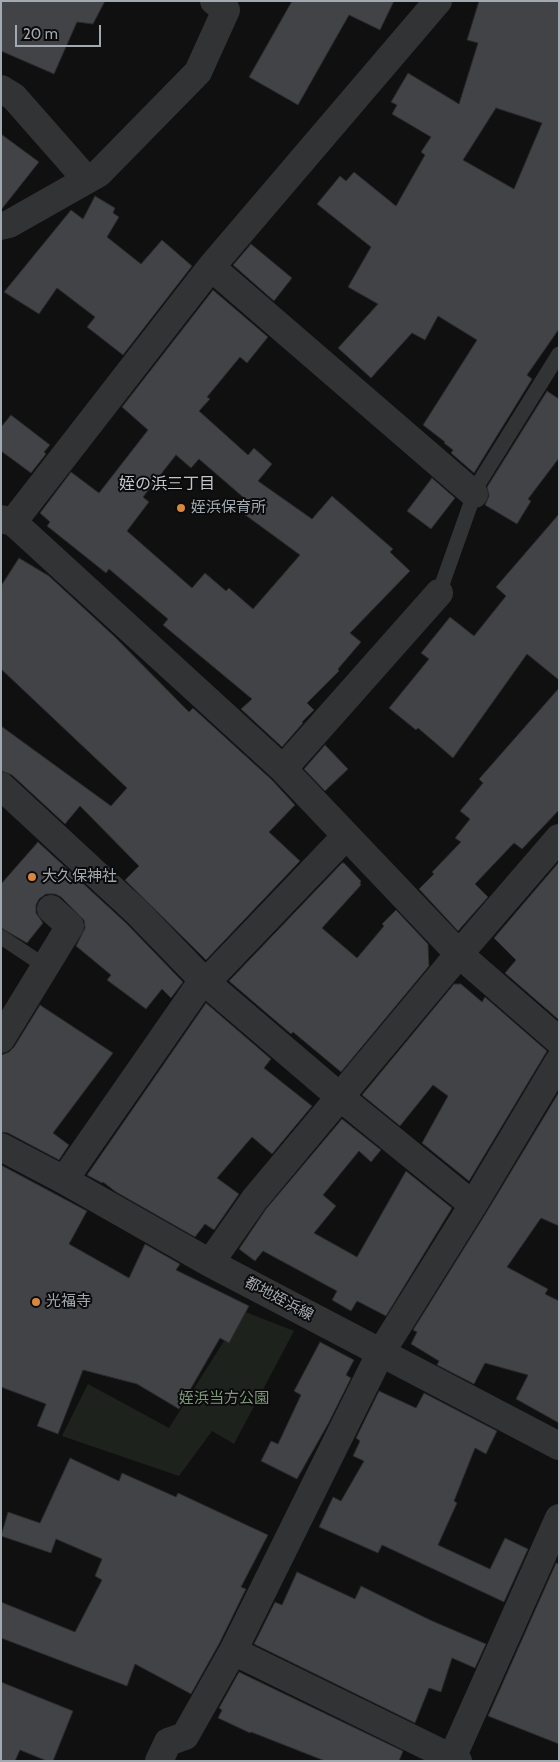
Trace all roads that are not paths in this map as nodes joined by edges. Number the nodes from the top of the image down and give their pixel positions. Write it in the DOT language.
graph roads {
  1 [pos="214,1"];
  2 [pos="438,1"];
  3 [pos="1,89"];
  4 [pos="87,180"];
  5 [pos="1,226"];
  6 [pos="211,267"];
  7 [pos="559,354"];
  8 [pos="474,494"];
  9 [pos="7,521"];
  10 [pos="439,593"];
  11 [pos="282,769"];
  12 [pos="1,786"];
  13 [pos="346,836"];
  14 [pos="559,838"];
  15 [pos="51,909"];
  16 [pos="1,936"];
  17 [pos="459,954"];
  18 [pos="45,966"];
  19 [pos="203,980"];
  20 [pos="1,1039"];
  21 [pos="559,1040"];
  22 [pos="559,1061"];
  23 [pos="340,1097"];
  24 [pos="1,1147"];
  25 [pos="64,1180"];
  26 [pos="473,1206"];
  27 [pos="210,1263"];
  28 [pos="380,1354"];
  29 [pos="559,1446"];
  30 [pos="559,1518"];
  31 [pos="234,1651"];
  32 [pos="455,1759"];
  33 [pos="159,1761"];
  1 -- 4 [label="street"];
  2 -- 6 [label="street"];
  3 -- 4 [label="street"];
  4 -- 5 [label="street"];
  6 -- 8 [label="street"];
  6 -- 9 [label="street"];
  7 -- 8 [label="lane"];
  8 -- 10 [label="lane"];
  9 -- 11 [label="street"];
  10 -- 11 [label="street"];
  11 -- 13 [label="street"];
  12 -- 19 [label="street"];
  13 -- 17 [label="street"];
  13 -- 19 [label="street"];
  14 -- 17 [label="street"];
  15 -- 18 [label="street"];
  16 -- 18 [label="lane"];
  17 -- 21 [label="street"];
  17 -- 23 [label="street"];
  18 -- 20 [label="street"];
  19 -- 23 [label="street"];
  19 -- 25 [label="street"];
  22 -- 26 [label="street"];
  23 -- 26 [label="street"];
  23 -- 27 [label="street"];
  24 -- 25 [label="street, 都地姪浜線"];
  25 -- 27 [label="street, 都地姪浜線"];
  26 -- 28 [label="street"];
  27 -- 28 [label="street, 都地姪浜線"];
  28 -- 29 [label="street, 都地姪浜線"];
  28 -- 31 [label="street"];
  30 -- 32 [label="street"];
  31 -- 32 [label="street"];
  31 -- 33 [label="street"];
}
